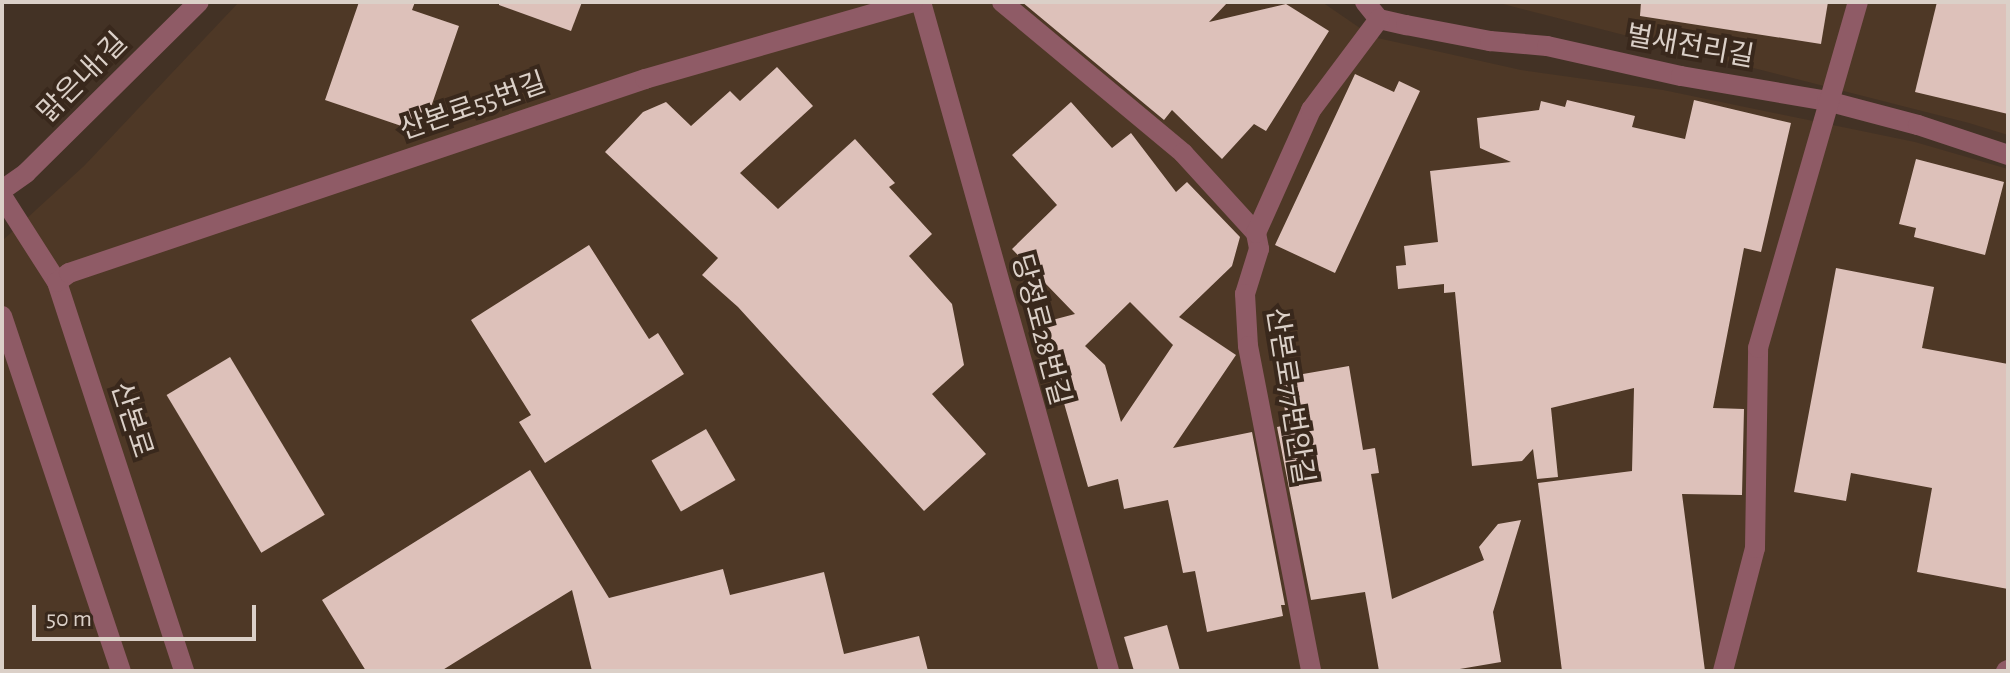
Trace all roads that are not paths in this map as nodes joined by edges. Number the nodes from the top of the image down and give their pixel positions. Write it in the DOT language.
graph roads {
  1 [pos="199,2"];
  2 [pos="913,2"];
  3 [pos="921,2"];
  4 [pos="1002,2"];
  5 [pos="1365,2"];
  6 [pos="1858,2"];
  7 [pos="1379,19"];
  8 [pos="1827,101"];
  9 [pos="2008,155"];
  10 [pos="2,190"];
  11 [pos="2,196"];
  12 [pos="1256,233"];
  13 [pos="57,282"];
  14 [pos="2,316"];
  15 [pos="121,671"];
  16 [pos="184,671"];
  17 [pos="1109,671"];
  18 [pos="1311,671"];
  19 [pos="1723,671"];
  1 -- 10 [label="street, 맑은내1길"];
  2 -- 13 [label="street, 산본로55번길"];
  3 -- 17 [label="street, 당정로28번길"];
  4 -- 12 [label="street"];
  5 -- 7 [label="street"];
  6 -- 8 [label="street"];
  7 -- 8 [label="street, 벌새전리길"];
  7 -- 12 [label="street, 산본로77번안길"];
  8 -- 9 [label="street, 벌새전리길"];
  8 -- 19 [label="street"];
  11 -- 13 [label="street, 산본로"];
  12 -- 18 [label="street, 산본로77번안길"];
  13 -- 16 [label="street, 산본로"];
  14 -- 15 [label="street"];
}
